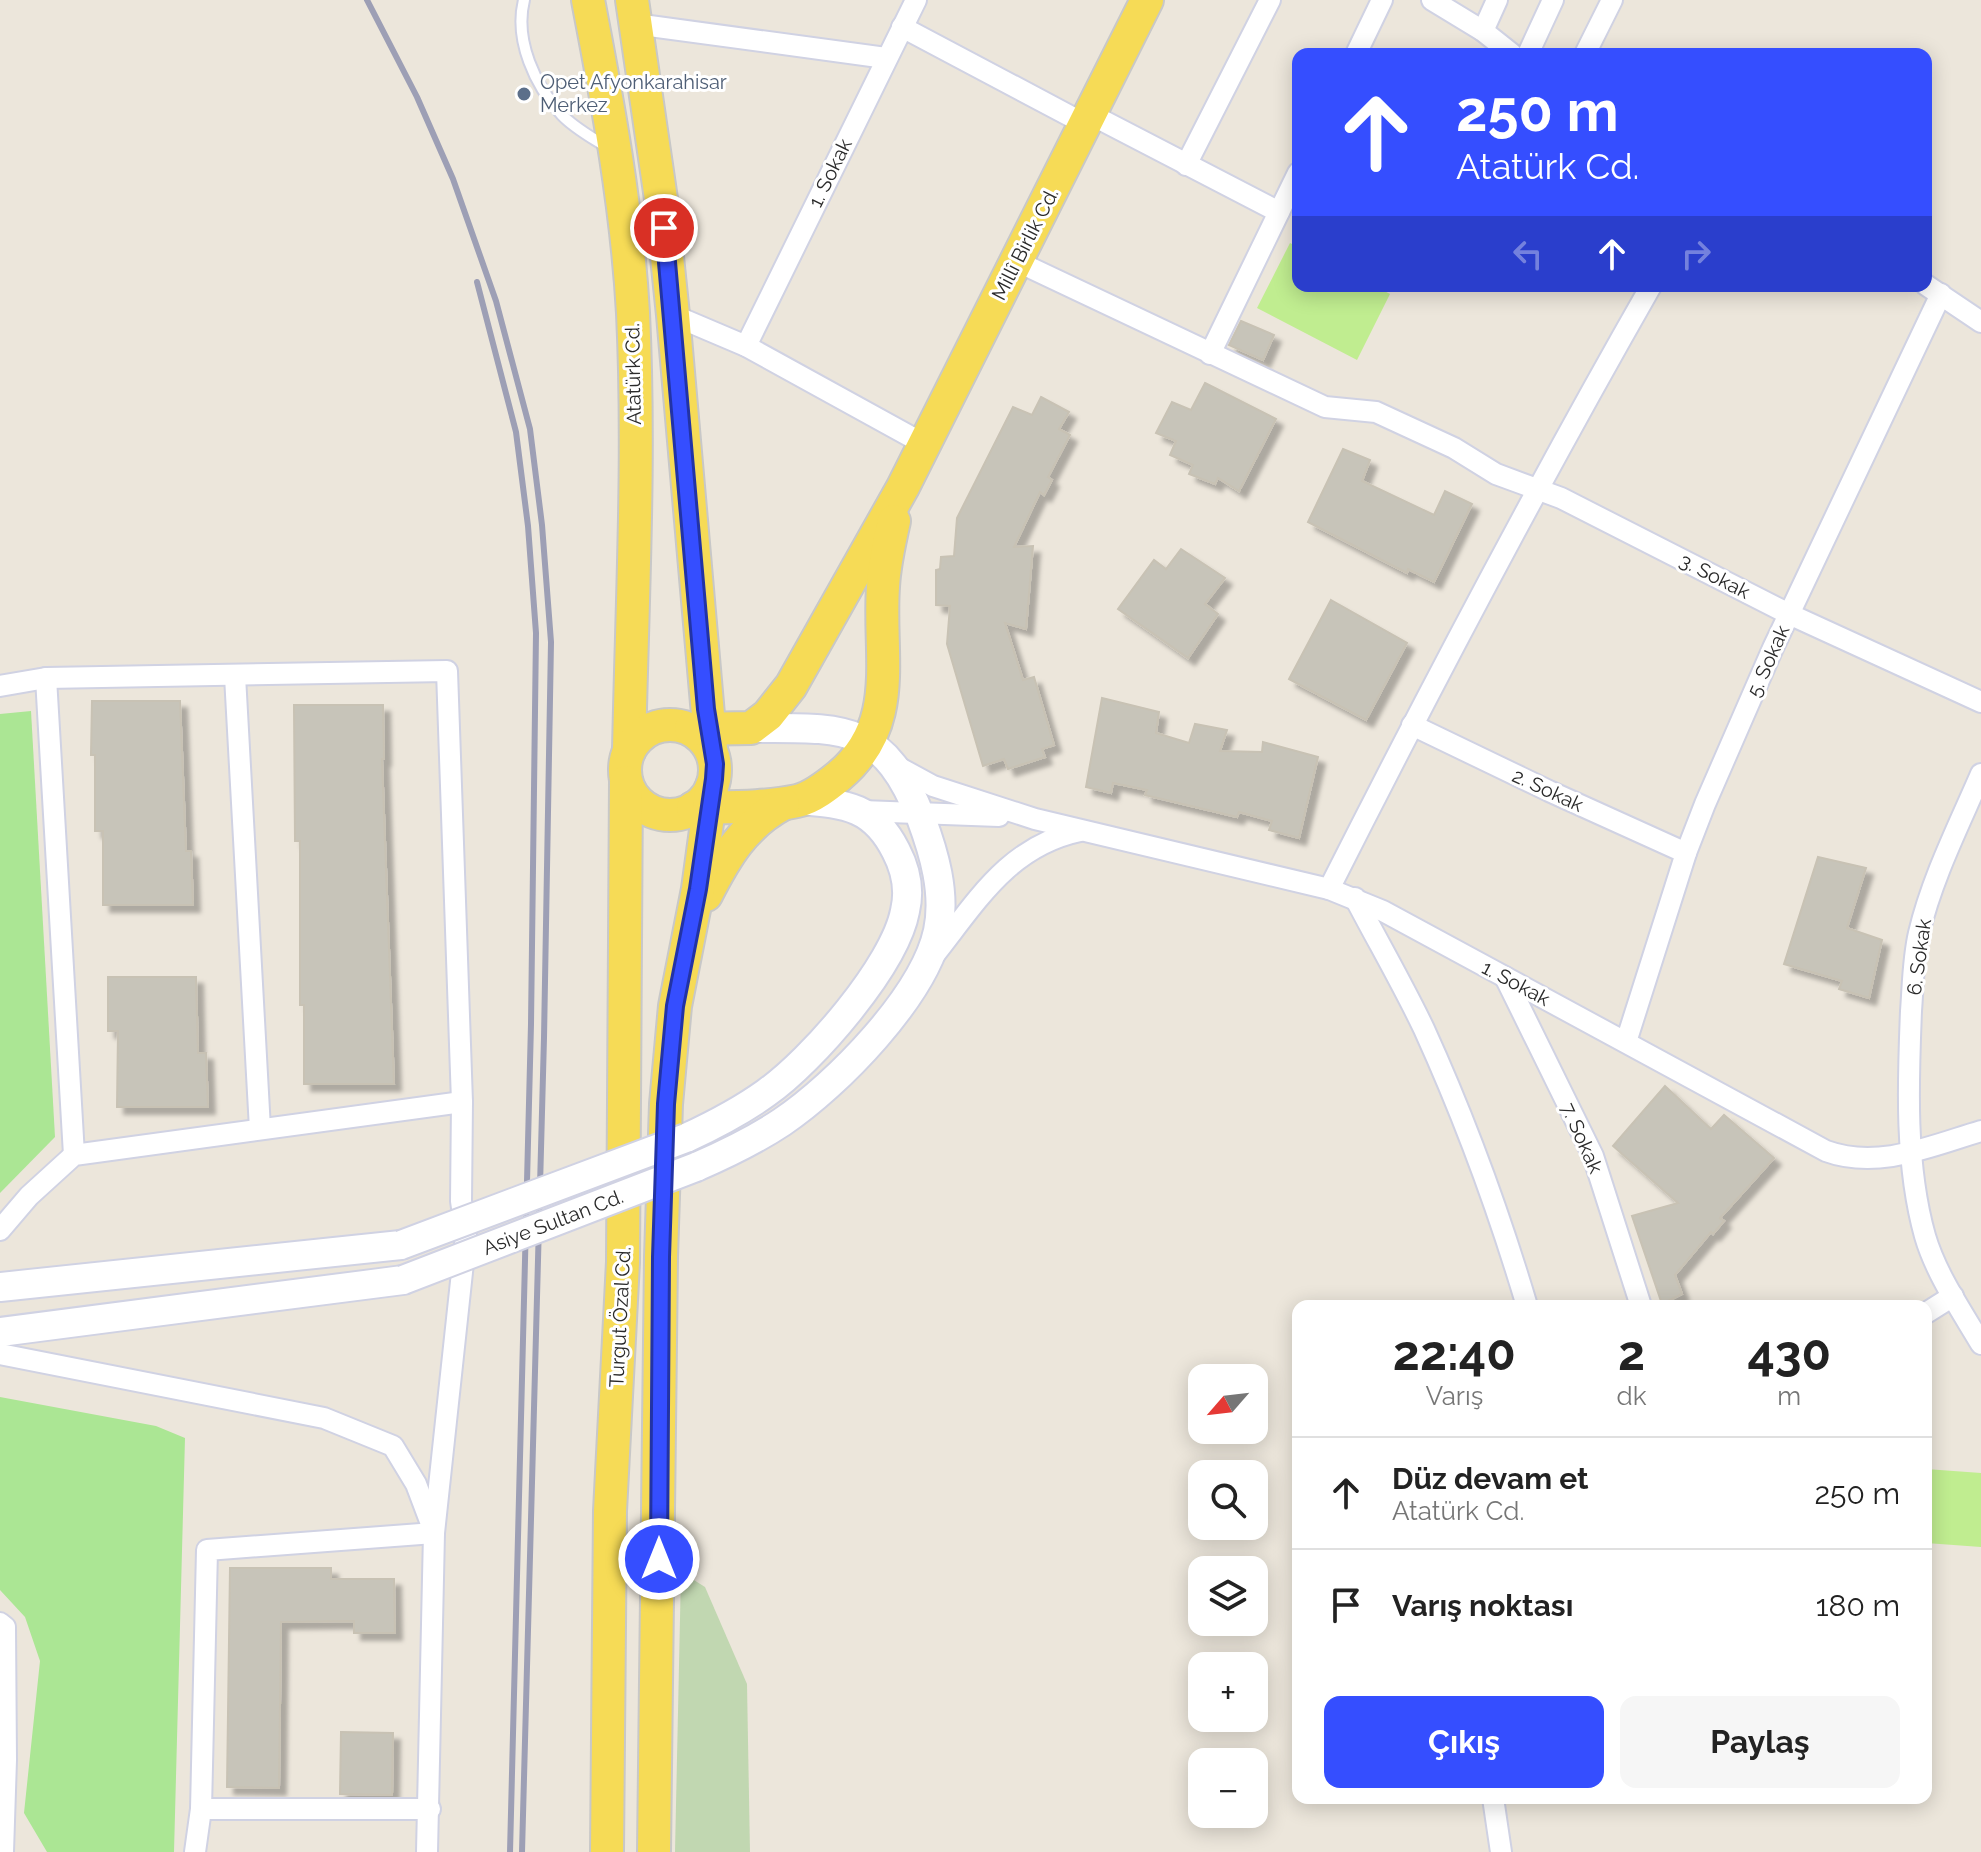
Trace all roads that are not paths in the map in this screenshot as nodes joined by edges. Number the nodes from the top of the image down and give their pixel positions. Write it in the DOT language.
graph roads {
  1 [pos="524,0"];
  2 [pos="588,0"];
  3 [pos="916,0"];
  4 [pos="1270,0"];
  5 [pos="1382,0"];
  6 [pos="1432,0"];
  7 [pos="1497,0"];
  8 [pos="1553,0"];
  9 [pos="1612,0"];
  10 [pos="1141,2"];
  11 [pos="633,12"];
  12 [pos="902,27"];
  13 [pos="1483,31"];
  14 [pos="1359,48"];
  15 [pos="1504,48"];
  16 [pos="1531,48"];
  17 [pos="1588,48"];
  18 [pos="886,58"];
  19 [pos="1087,119"];
  20 [pos="616,154"];
  21 [pos="1186,165"];
  22 [pos="1292,185"];
  23 [pos="1279,212"];
  24 [pos="1016,261"];
  25 [pos="1934,289"];
  26 [pos="1648,292"];
  27 [pos="673,315"];
  28 [pos="1981,322"];
  29 [pos="746,346"];
  30 [pos="1210,354"];
  31 [pos="924,444"];
  32 [pos="903,487"];
  33 [pos="1536,489"];
  34 [pos="1789,614"];
  35 [pos="235,676"];
  36 [pos="46,678"];
  37 [pos="0,686"];
  38 [pos="1981,702"];
  39 [pos="1412,725"];
  40 [pos="751,728"];
  41 [pos="703,736"];
  42 [pos="880,752"];
  43 [pos="627,766"];
  44 [pos="1981,774"];
  45 [pos="705,801"];
  46 [pos="793,801"];
  47 [pos="916,802"];
  48 [pos="862,811"];
  49 [pos="1035,819"];
  50 [pos="1086,830"];
  51 [pos="891,842"];
  52 [pos="1686,853"];
  53 [pos="1329,889"];
  54 [pos="1355,898"];
  55 [pos="691,922"];
  56 [pos="925,967"];
  57 [pos="1505,977"];
  58 [pos="1626,1042"];
  59 [pos="462,1102"];
  60 [pos="260,1129"];
  61 [pos="1981,1131"];
  62 [pos="1912,1151"];
  63 [pos="74,1155"];
  64 [pos="0,1230"];
  65 [pos="0,1287"];
  66 [pos="1953,1296"];
  67 [pos="1525,1300"];
  68 [pos="1639,1300"];
  69 [pos="1932,1309"];
  70 [pos="0,1332"];
  71 [pos="1981,1344"];
  72 [pos="0,1354"];
  73 [pos="434,1533"];
  74 [pos="0,1623"];
  75 [pos="1494,1804"];
  76 [pos="201,1809"];
  77 [pos="430,1809"];
  78 [pos="3,1852"];
  79 [pos="195,1852"];
  80 [pos="427,1852"];
  81 [pos="607,1852"];
  82 [pos="654,1852"];
  83 [pos="1501,1852"];
  1 -- 20 [label="lane"];
  2 -- 20 [label="main road, Atatürk Cd."];
  3 -- 12 [label="street, 1. Sokak"];
  4 -- 21 [label="street"];
  5 -- 14 [label="street"];
  6 -- 13 [label="street"];
  7 -- 13 [label="street"];
  8 -- 16 [label="street"];
  9 -- 17 [label="street"];
  10 -- 19 [label="main road, Millî Birlik Cd."];
  11 -- 18 [label="street"];
  11 -- 27 [label="main road, Atatürk Cd."];
  12 -- 18 [label="street, 1. Sokak"];
  12 -- 19 [label="street"];
  13 -- 15 [label="street"];
  18 -- 29 [label="street, 1. Sokak"];
  19 -- 21 [label="street"];
  19 -- 24 [label="main road, Millî Birlik Cd."];
  20 -- 43 [label="main road, Atatürk Cd."];
  21 -- 23 [label="street"];
  22 -- 23 [label="street"];
  23 -- 30 [label="street"];
  24 -- 30 [label="street, 3. Sokak"];
  24 -- 31 [label="main road, Millî Birlik Cd."];
  25 -- 28 [label="street"];
  25 -- 34 [label="street, 5. Sokak"];
  26 -- 33 [label="street"];
  27 -- 29 [label="street"];
  27 -- 41 [label="main road, Atatürk Cd."];
  29 -- 31 [label="street"];
  30 -- 33 [label="street, 3. Sokak"];
  31 -- 32 [label="main road, Millî Birlik Cd."];
  32 -- 40 [label="main road, Millî Birlik Cd."];
  32 -- 42 [label="main road, Millî Birlik Cd."];
  33 -- 34 [label="street, 3. Sokak"];
  33 -- 39 [label="street"];
  34 -- 38 [label="street, 3. Sokak"];
  34 -- 52 [label="street, 5. Sokak"];
  35 -- 36 [label="street"];
  35 -- 59 [label="street"];
  35 -- 60 [label="street"];
  36 -- 37 [label="street"];
  36 -- 63 [label="street"];
  39 -- 52 [label="street, 2. Sokak"];
  39 -- 53 [label="street"];
  40 -- 41 [label="main road"];
  40 -- 42 [label="main road"];
  41 -- 43 [label="main road"];
  41 -- 45 [label="main road"];
  42 -- 46 [label="main road"];
  42 -- 47 [label="main road, Asiye Sultan Cd."];
  43 -- 45 [label="main road"];
  43 -- 81 [label="main road, Turgut Özal Cd."];
  44 -- 62 [label="street, 6. Sokak"];
  45 -- 46 [label="main road"];
  45 -- 55 [label="main road, Turgut Özal Cd."];
  46 -- 48 [label="main road"];
  46 -- 55 [label="main road"];
  47 -- 48 [label="street"];
  47 -- 49 [label="street"];
  47 -- 49 [label="street"];
  47 -- 51 [label="street"];
  47 -- 56 [label="main road, Asiye Sultan Cd."];
  48 -- 51 [label="main road, Asiye Sultan Cd."];
  49 -- 50 [label="street, 1. Sokak"];
  50 -- 53 [label="street, 1. Sokak"];
  50 -- 56 [label="street"];
  51 -- 65 [label="main road, Asiye Sultan Cd., bridge"];
  52 -- 58 [label="street, 5. Sokak"];
  53 -- 54 [label="street, 1. Sokak"];
  54 -- 57 [label="street, 1. Sokak"];
  54 -- 67 [label="street"];
  55 -- 82 [label="main road, Turgut Özal Cd."];
  56 -- 70 [label="main road, Asiye Sultan Cd., bridge"];
  57 -- 58 [label="street, 1. Sokak"];
  57 -- 68 [label="street, 7. Sokak"];
  58 -- 62 [label="street, 1. Sokak"];
  59 -- 60 [label="street"];
  59 -- 73 [label="street"];
  60 -- 63 [label="street"];
  61 -- 62 [label="street, 1. Sokak"];
  62 -- 66 [label="street, 6. Sokak"];
  63 -- 64 [label="street"];
  66 -- 69 [label="street"];
  66 -- 71 [label="street, 6. Sokak"];
  72 -- 73 [label="street"];
  73 -- 76 [label="street"];
  73 -- 77 [label="street"];
  74 -- 78 [label="street"];
  75 -- 83 [label="street"];
  76 -- 77 [label="street"];
  76 -- 79 [label="street"];
  77 -- 80 [label="street"];
}
